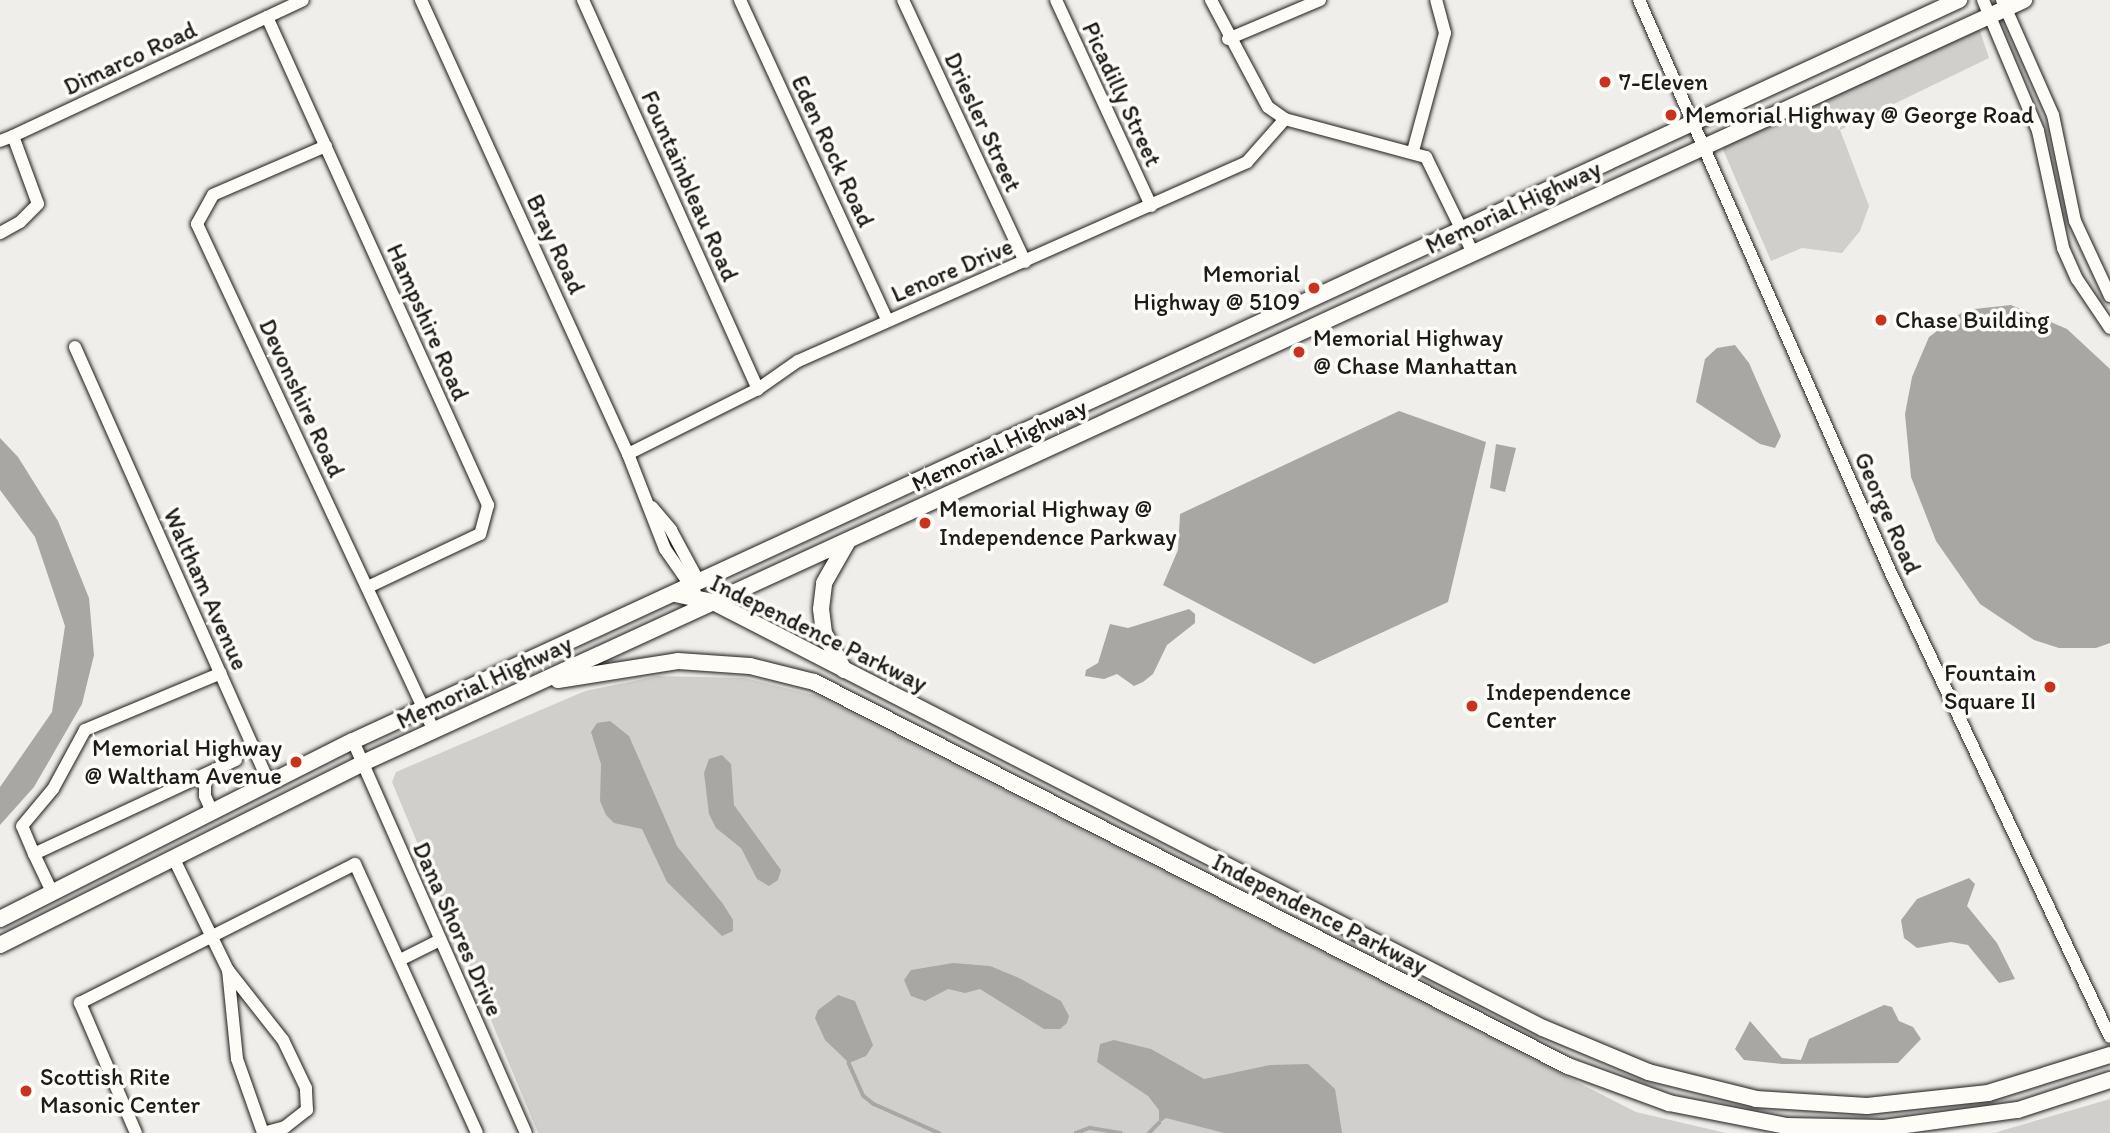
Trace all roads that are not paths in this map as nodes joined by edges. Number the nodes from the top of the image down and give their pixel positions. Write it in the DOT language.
graph roads {
  1 [pos="303,0"];
  2 [pos="421,0"];
  3 [pos="583,0"];
  4 [pos="740,0"];
  5 [pos="903,0"];
  6 [pos="1056,0"];
  7 [pos="1210,0"];
  8 [pos="1320,0"];
  9 [pos="1436,0"];
  10 [pos="1639,0"];
  11 [pos="1959,0"];
  12 [pos="2024,0"];
  13 [pos="2004,4"];
  14 [pos="1987,8"];
  15 [pos="267,17"];
  16 [pos="1228,39"];
  17 [pos="1285,119"];
  18 [pos="1692,123"];
  19 [pos="6,139"];
  20 [pos="1702,145"];
  21 [pos="326,146"];
  22 [pos="1413,151"];
  23 [pos="1151,206"];
  24 [pos="1461,229"];
  25 [pos="0,233"];
  26 [pos="1472,251"];
  27 [pos="1025,262"];
  28 [pos="2110,296"];
  29 [pos="887,320"];
  30 [pos="2110,328"];
  31 [pos="1238,333"];
  32 [pos="75,347"];
  33 [pos="1248,355"];
  34 [pos="758,389"];
  35 [pos="1059,415"];
  36 [pos="1070,437"];
  37 [pos="628,454"];
  38 [pos="899,489"];
  39 [pos="909,511"];
  40 [pos="850,539"];
  41 [pos="368,587"];
  42 [pos="694,589"];
  43 [pos="672,594"];
  44 [pos="718,600"];
  45 [pos="669,622"];
  46 [pos="844,670"];
  47 [pos="221,673"];
  48 [pos="529,687"];
  49 [pos="422,709"];
  50 [pos="434,731"];
  51 [pos="353,741"];
  52 [pos="236,760"];
  53 [pos="363,763"];
  54 [pos="205,776"];
  55 [pos="270,782"];
  56 [pos="189,784"];
  57 [pos="205,796"];
  58 [pos="280,803"];
  59 [pos="212,812"];
  60 [pos="34,854"];
  61 [pos="174,859"];
  62 [pos="53,894"];
  63 [pos="63,915"];
  64 [pos="0,919"];
  65 [pos="214,936"];
  66 [pos="440,940"];
  67 [pos="0,945"];
  68 [pos="400,960"];
  69 [pos="228,970"];
  70 [pos="2110,1037"];
  71 [pos="2110,1055"];
  72 [pos="2110,1080"];
  73 [pos="287,1130"];
  74 [pos="136,1133"];
  75 [pos="477,1133"];
  76 [pos="526,1133"];
  1 -- 15 [label="street, Dimarco Road"];
  2 -- 37 [label="street, Bray Road"];
  3 -- 34 [label="street, Fountainbleau Road"];
  4 -- 29 [label="street, Eden Rock Road"];
  5 -- 27 [label="street, Driesler Street"];
  6 -- 23 [label="street, Picadilly Street"];
  7 -- 16 [label="street"];
  8 -- 16 [label="street"];
  9 -- 22 [label="street"];
  10 -- 18 [label="street, George Road"];
  11 -- 18 [label="main road, Memorial Highway"];
  12 -- 13 [label="main road, Memorial Highway"];
  13 -- 14 [label="main road, Memorial Highway"];
  13 -- 28 [label="street"];
  14 -- 20 [label="main road, Memorial Highway"];
  14 -- 30 [label="street"];
  15 -- 19 [label="street, Dimarco Road"];
  15 -- 21 [label="street, Hampshire Road"];
  16 -- 17 [label="street"];
  17 -- 22 [label="street"];
  17 -- 23 [label="street, Lenore Drive"];
  18 -- 20 [label="street, George Road"];
  18 -- 24 [label="main road, Memorial Highway"];
  19 -- 25 [label="street, Dimarco Road"];
  20 -- 26 [label="main road, Memorial Highway"];
  20 -- 70 [label="street, George Road"];
  21 -- 41 [label="street, Hampshire Road"];
  21 -- 41 [label="street, Devonshire Road"];
  22 -- 24 [label="street"];
  23 -- 27 [label="street, Lenore Drive"];
  24 -- 26 [label="street"];
  24 -- 31 [label="main road, Memorial Highway"];
  26 -- 33 [label="main road, Memorial Highway"];
  27 -- 29 [label="street, Lenore Drive"];
  29 -- 34 [label="street, Lenore Drive"];
  31 -- 33 [label="main road"];
  31 -- 35 [label="main road, Memorial Highway"];
  32 -- 47 [label="street, Waltham Avenue"];
  33 -- 36 [label="main road, Memorial Highway"];
  34 -- 37 [label="street, Lenore Drive"];
  35 -- 36 [label="main road"];
  35 -- 38 [label="main road, Memorial Highway"];
  36 -- 39 [label="main road, Memorial Highway"];
  37 -- 42 [label="street, Bray Road"];
  38 -- 39 [label="main road"];
  38 -- 42 [label="main road, Memorial Highway"];
  39 -- 40 [label="main road, Memorial Highway"];
  40 -- 44 [label="main road, Memorial Highway"];
  40 -- 46 [label="main road"];
  41 -- 49 [label="street, Devonshire Road"];
  42 -- 43 [label="main road, Independence Parkway"];
  42 -- 44 [label="main road, Independence Parkway"];
  42 -- 45 [label="main road"];
  43 -- 49 [label="main road, Memorial Highway"];
  44 -- 45 [label="main road, Memorial Highway"];
  44 -- 46 [label="main road, Independence Parkway"];
  45 -- 48 [label="main road, Memorial Highway"];
  46 -- 71 [label="main road, Independence Parkway"];
  47 -- 55 [label="street, Waltham Avenue"];
  47 -- 60 [label="street"];
  48 -- 50 [label="main road, Memorial Highway"];
  48 -- 72 [label="main road, Independence Parkway"];
  49 -- 50 [label="street, Devonshire Road"];
  49 -- 51 [label="main road, Memorial Highway"];
  50 -- 53 [label="main road, Memorial Highway"];
  51 -- 53 [label="street, Dana Shores Drive"];
  51 -- 55 [label="main road, Memorial Highway"];
  52 -- 54 [label="street"];
  53 -- 58 [label="main road, Memorial Highway"];
  53 -- 66 [label="street, Dana Shores Drive"];
  54 -- 56 [label="street"];
  54 -- 57 [label="street"];
  55 -- 58 [label="main road"];
  55 -- 59 [label="main road, Memorial Highway"];
  56 -- 57 [label="street"];
  56 -- 60 [label="street"];
  57 -- 59 [label="street"];
  58 -- 61 [label="main road, Memorial Highway"];
  59 -- 62 [label="main road, Memorial Highway"];
  60 -- 62 [label="street"];
  61 -- 63 [label="main road, Memorial Highway"];
  61 -- 65 [label="street"];
  62 -- 63 [label="main road"];
  62 -- 64 [label="main road, Memorial Highway"];
  63 -- 67 [label="main road, Memorial Highway"];
  65 -- 68 [label="street"];
  65 -- 69 [label="street"];
  65 -- 74 [label="street"];
  66 -- 68 [label="street"];
  66 -- 76 [label="street, Dana Shores Drive"];
  68 -- 75 [label="street"];
  69 -- 73 [label="street"];
  69 -- 73 [label="street"];
}
